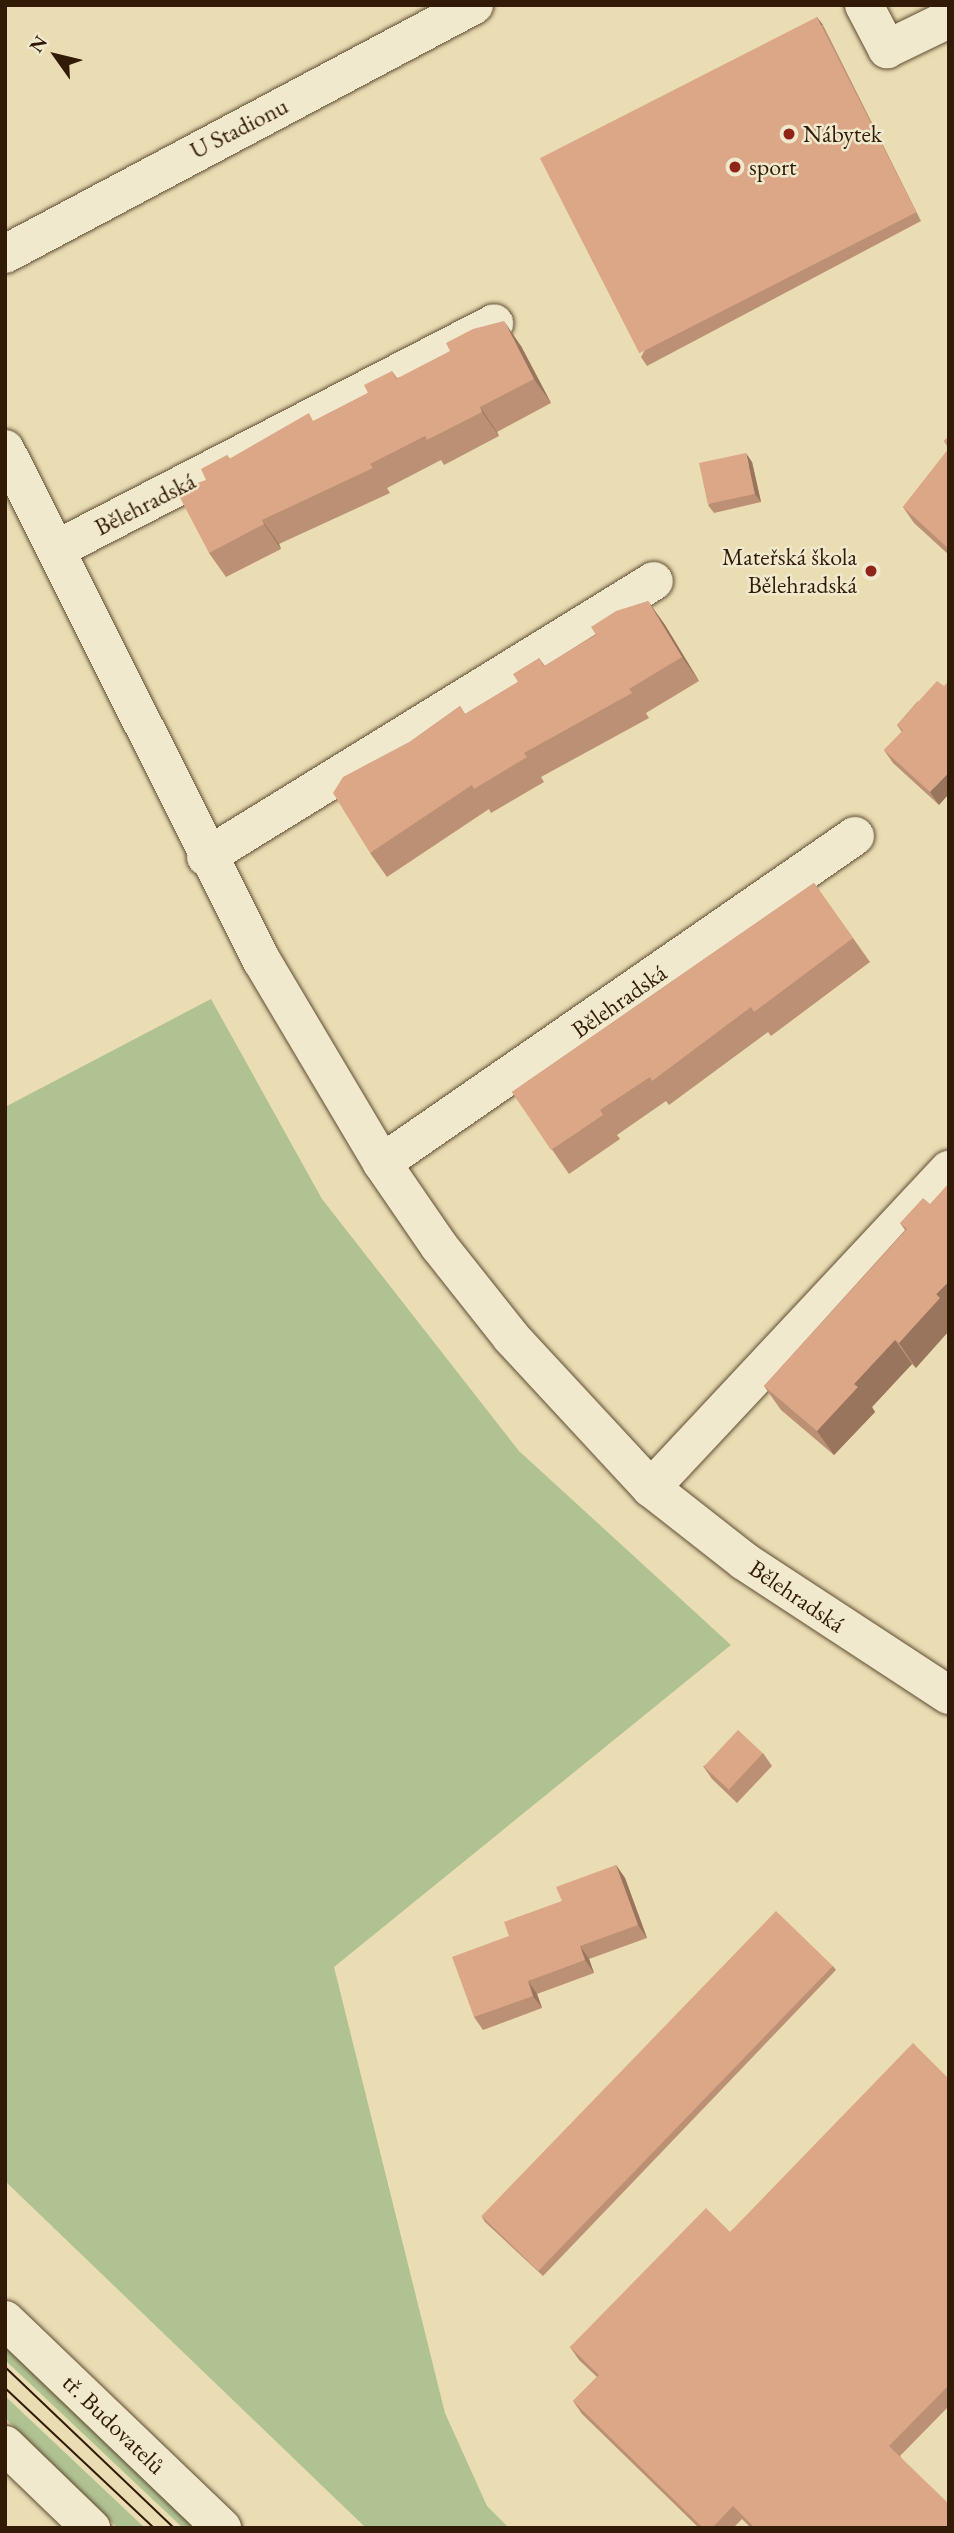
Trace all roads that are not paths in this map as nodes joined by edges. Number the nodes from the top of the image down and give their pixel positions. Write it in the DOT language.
graph roads {
  1 [pos="474,5"];
  2 [pos="864,5"];
  3 [pos="949,19"];
  4 [pos="5,254"];
  5 [pos="494,323"];
  6 [pos="5,449"];
  7 [pos="57,549"];
  8 [pos="654,581"];
  9 [pos="855,836"];
  10 [pos="206,857"];
  11 [pos="382,1163"];
  12 [pos="949,1170"];
  13 [pos="651,1488"];
  14 [pos="949,1695"];
  15 [pos="5,2320"];
  16 [pos="5,2445"];
  17 [pos="91,2528"];
  18 [pos="222,2528"];
  1 -- 4 [label="street, U Stadionu"];
  2 -- 3 [label="street"];
  5 -- 7 [label="street, Bělehradská"];
  6 -- 7 [label="street, Bělehradská"];
  7 -- 10 [label="street, Bělehradská"];
  8 -- 10 [label="street"];
  9 -- 11 [label="street, Bělehradská"];
  10 -- 11 [label="street, Bělehradská"];
  11 -- 13 [label="street, Bělehradská"];
  12 -- 13 [label="street"];
  13 -- 14 [label="street, Bělehradská"];
  15 -- 18 [label="street, tř. Budovatelů"];
  16 -- 17 [label="street"];
}
